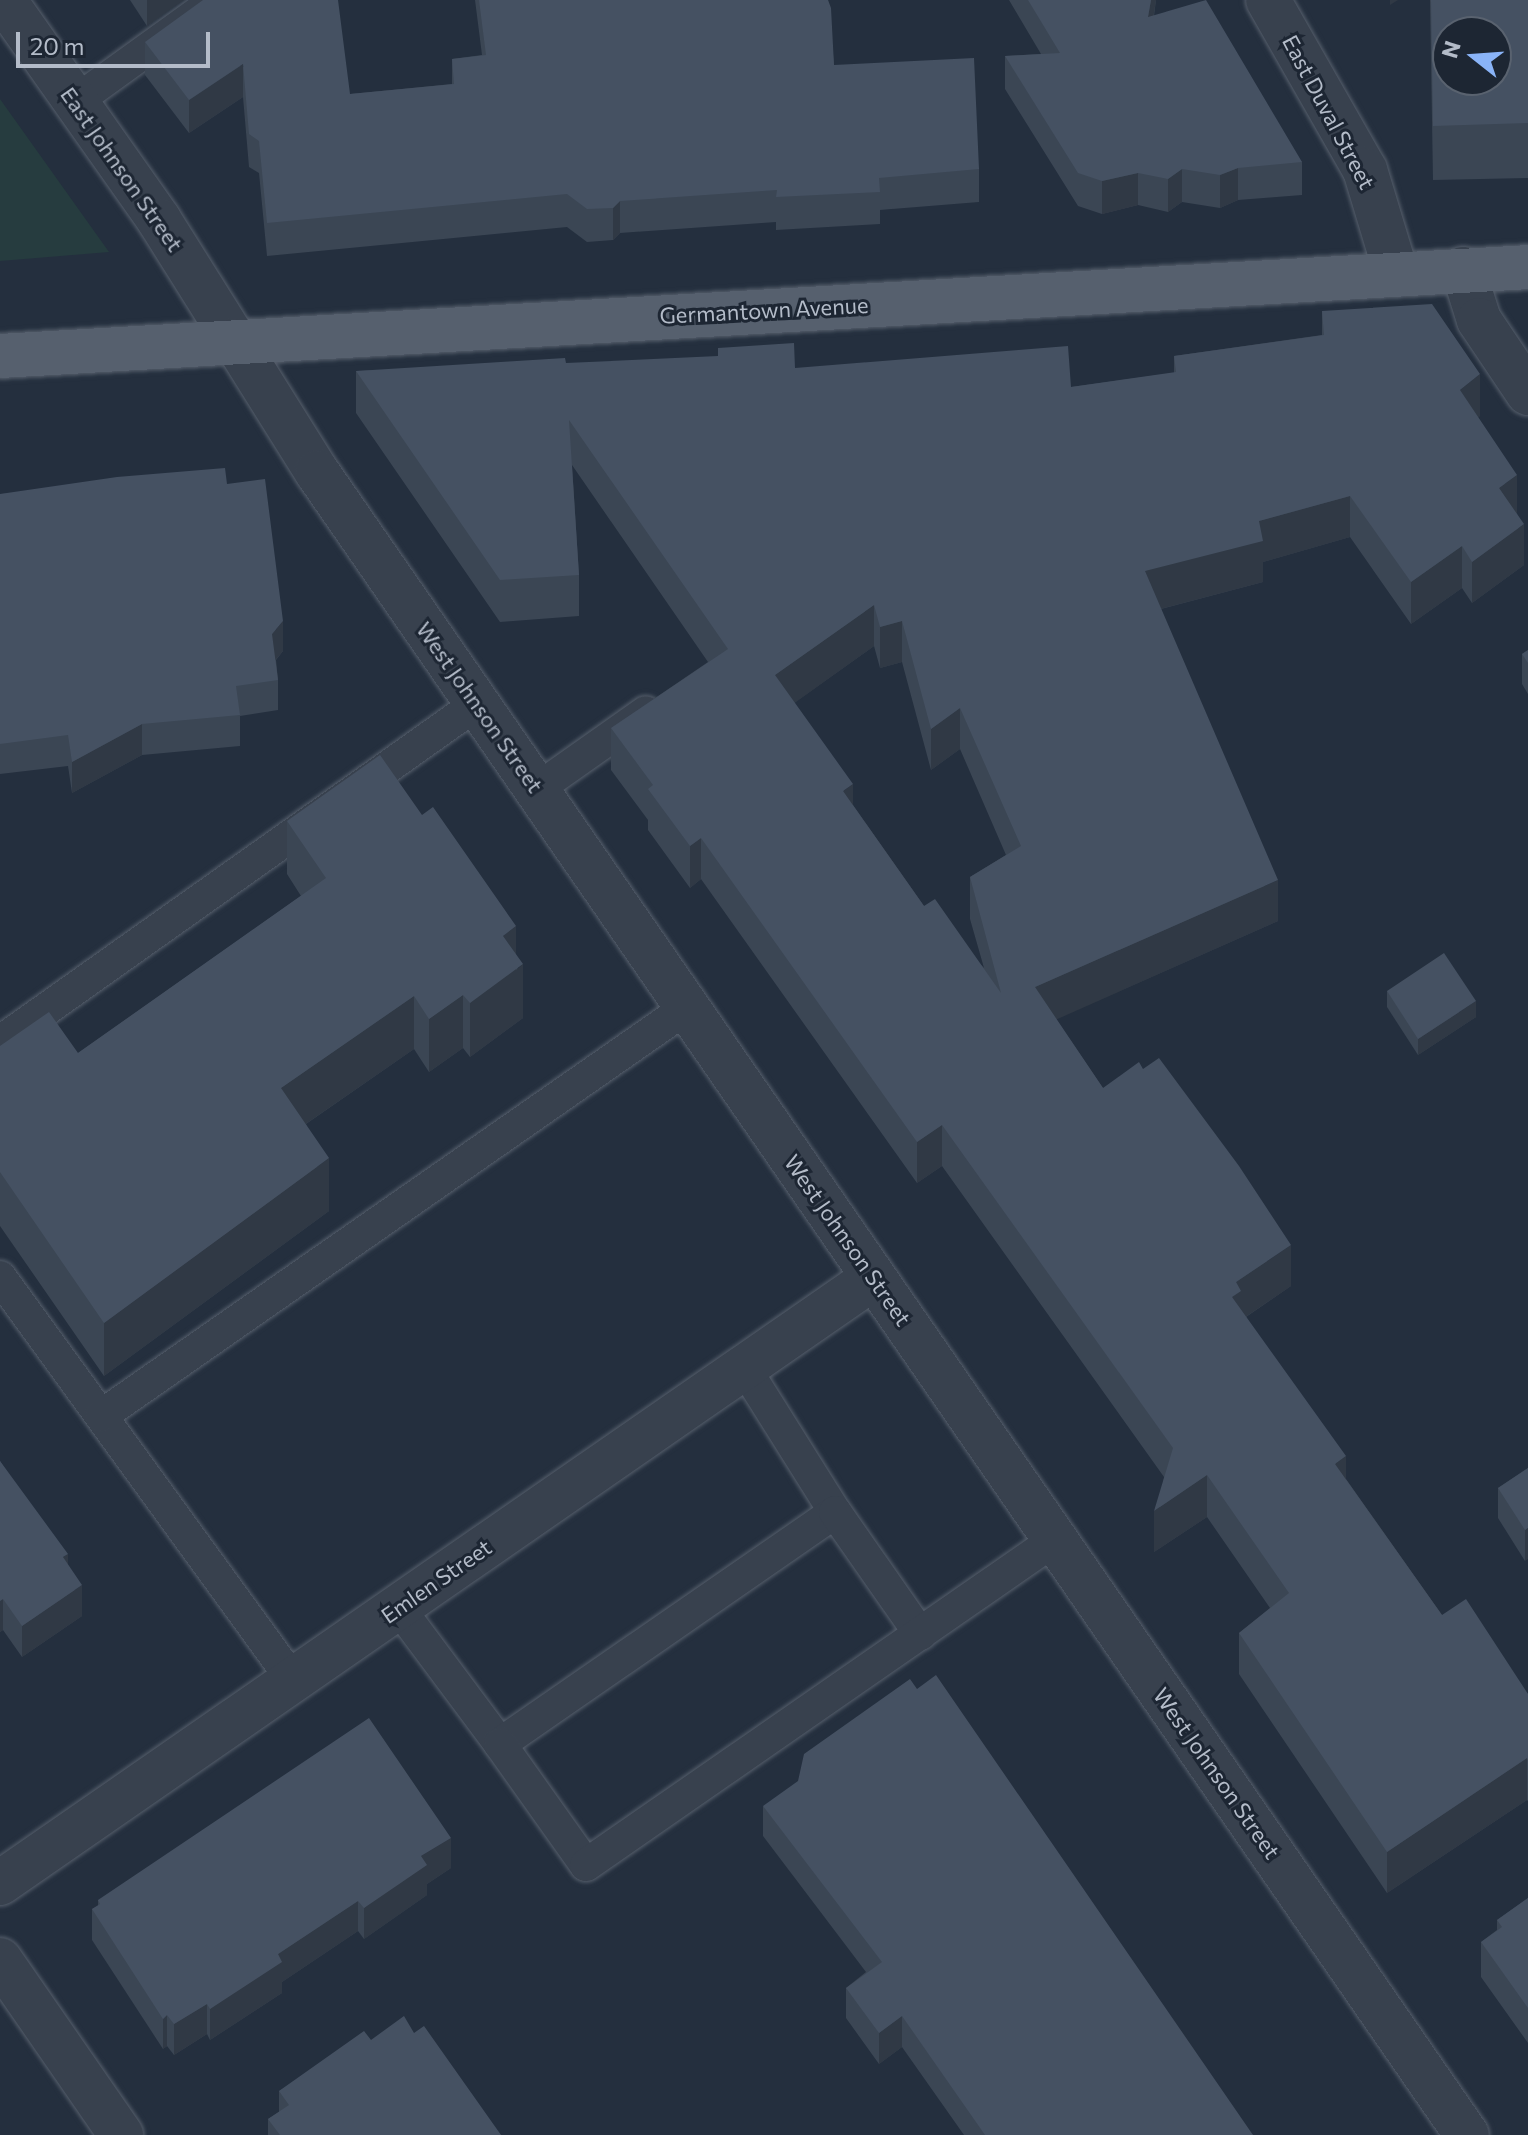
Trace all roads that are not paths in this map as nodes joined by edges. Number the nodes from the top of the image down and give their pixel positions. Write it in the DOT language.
graph roads {
  1 [pos="4,0"];
  2 [pos="216,0"];
  3 [pos="1268,0"];
  4 [pos="76,101"];
  5 [pos="1528,267"];
  6 [pos="1463,269"];
  7 [pos="1396,273"];
  8 [pos="235,341"];
  9 [pos="0,356"];
  10 [pos="1528,393"];
  11 [pos="675,691"];
  12 [pos="478,703"];
  13 [pos="537,789"];
  14 [pos="688,1007"];
  15 [pos="0,1042"];
  16 [pos="0,1277"];
  17 [pos="873,1278"];
  18 [pos="744,1367"];
  19 [pos="101,1416"];
  20 [pos="835,1512"];
  21 [pos="1056,1539"];
  22 [pos="398,1607"];
  23 [pos="920,1634"];
  24 [pos="293,1680"];
  25 [pos="500,1744"];
  26 [pos="0,1883"];
  27 [pos="0,1960"];
  28 [pos="121,2135"];
  29 [pos="1467,2135"];
  1 -- 4 [label="street, East Johnson Street"];
  2 -- 4 [label="lane"];
  3 -- 7 [label="street, East Duval Street"];
  4 -- 8 [label="street, East Johnson Street"];
  5 -- 6 [label="main road, Germantown Avenue"];
  6 -- 7 [label="main road, Germantown Avenue"];
  6 -- 10 [label="street"];
  7 -- 8 [label="main road, Germantown Avenue"];
  8 -- 9 [label="main road, Germantown Avenue"];
  8 -- 12 [label="street, West Johnson Street"];
  11 -- 13 [label="lane"];
  12 -- 13 [label="street, West Johnson Street"];
  12 -- 15 [label="lane"];
  13 -- 14 [label="street, West Johnson Street"];
  14 -- 17 [label="street, West Johnson Street"];
  14 -- 19 [label="lane"];
  16 -- 19 [label="lane"];
  17 -- 18 [label="street, Emlen Street"];
  17 -- 21 [label="street, West Johnson Street"];
  18 -- 20 [label="lane"];
  18 -- 22 [label="street, Emlen Street"];
  19 -- 24 [label="lane"];
  20 -- 23 [label="lane"];
  20 -- 25 [label="lane"];
  21 -- 23 [label="lane"];
  21 -- 29 [label="street, West Johnson Street"];
  22 -- 24 [label="street, Emlen Street"];
  22 -- 25 [label="lane"];
  23 -- 25 [label="lane"];
  24 -- 26 [label="street, Emlen Street"];
  27 -- 28 [label="street"];
}
